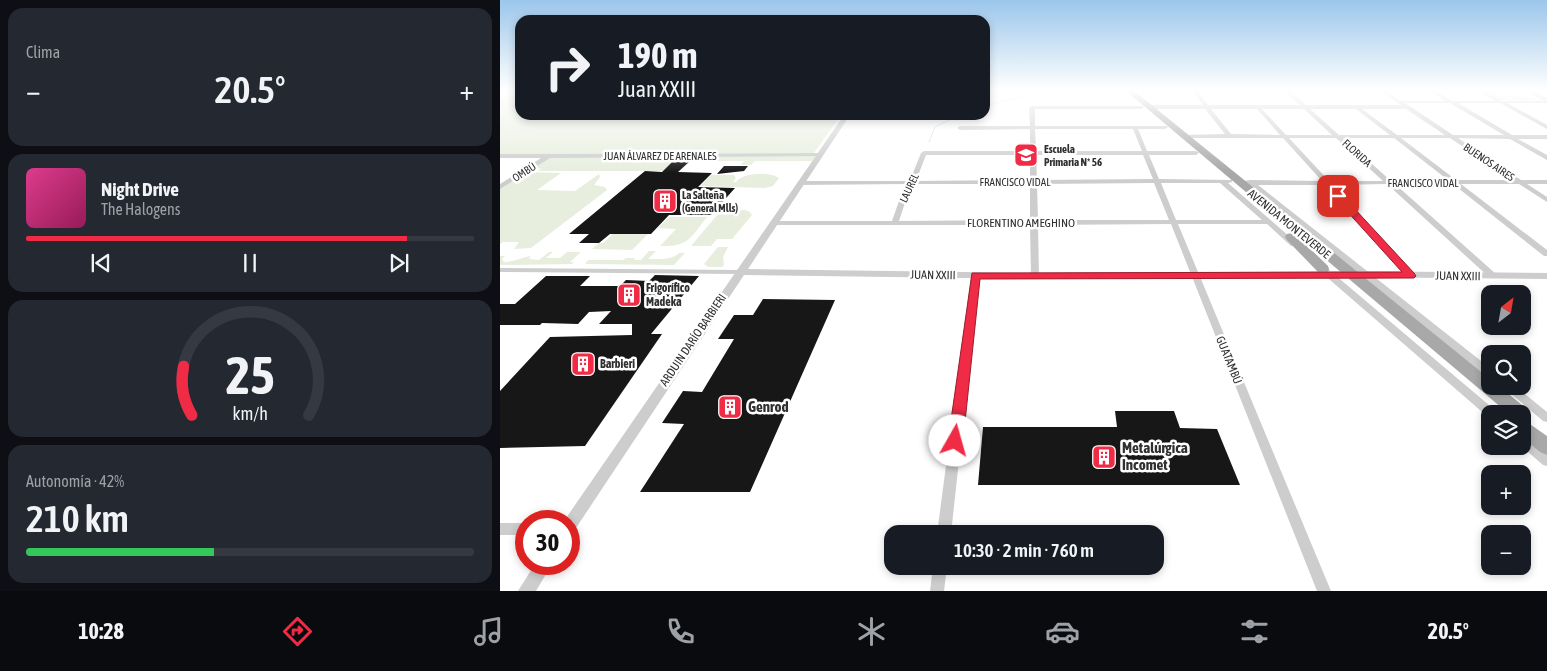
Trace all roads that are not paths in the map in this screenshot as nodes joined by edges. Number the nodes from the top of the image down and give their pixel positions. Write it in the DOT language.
graph roads {
  1 [pos="1032,118"];
  2 [pos="1156,118"];
  3 [pos="1160,118"];
  4 [pos="1216,118"];
  5 [pos="1267,118"];
  6 [pos="1318,118"];
  7 [pos="1370,118"];
  8 [pos="1422,118"];
  9 [pos="1478,118"];
  10 [pos="1531,118"];
  11 [pos="843,120"];
  12 [pos="1547,126"];
  13 [pos="1165,127"];
  14 [pos="960,128"];
  15 [pos="1032,128"];
  16 [pos="1135,128"];
  17 [pos="1185,136"];
  18 [pos="1230,136"];
  19 [pos="1283,137"];
  20 [pos="1339,137"];
  21 [pos="1395,137"];
  22 [pos="1452,137"];
  23 [pos="1511,137"];
  24 [pos="1547,137"];
  25 [pos="1144,152"];
  26 [pos="1196,152"];
  27 [pos="1033,153"];
  28 [pos="819,155"];
  29 [pos="500,156"];
  30 [pos="548,156"];
  31 [pos="1547,158"];
  32 [pos="909,182"];
  33 [pos="1033,182"];
  34 [pos="1230,182"];
  35 [pos="1250,182"];
  36 [pos="1325,182"];
  37 [pos="1547,182"];
  38 [pos="800,183"];
  39 [pos="1158,183"];
  40 [pos="1390,183"];
  41 [pos="1456,183"];
  42 [pos="1520,183"];
  43 [pos="500,187"];
  44 [pos="1547,200"];
  45 [pos="1269,222"];
  46 [pos="774,223"];
  47 [pos="894,223"];
  48 [pos="1174,223"];
  49 [pos="1034,224"];
  50 [pos="1547,254"];
  51 [pos="500,270"];
  52 [pos="739,272"];
  53 [pos="1336,273"];
  54 [pos="975,275"];
  55 [pos="1035,276"];
  56 [pos="1194,276"];
  57 [pos="1410,276"];
  58 [pos="1494,276"];
  59 [pos="1547,276"];
  60 [pos="1372,280"];
  61 [pos="1433,341"];
  62 [pos="1481,366"];
  63 [pos="1518,395"];
  64 [pos="1482,405"];
  65 [pos="1496,405"];
  66 [pos="1511,405"];
  67 [pos="1547,418"];
  68 [pos="1531,422"];
  69 [pos="1531,434"];
  70 [pos="1547,435"];
  71 [pos="1547,447"];
  72 [pos="1531,448"];
  73 [pos="1547,461"];
  74 [pos="580,510"];
  75 [pos="945,525"];
  76 [pos="500,529"];
  77 [pos="515,529"];
  78 [pos="537,575"];
  79 [pos="939,575"];
  80 [pos="526,591"];
  81 [pos="937,591"];
  82 [pos="1324,591"];
  1 -- 15 [label="street"];
  2 -- 13 [label="main road, AVENIDA MONTEVERDE"];
  3 -- 17 [label="main road, AVENIDA MONTEVERDE"];
  4 -- 18 [label="street"];
  5 -- 19 [label="street"];
  6 -- 20 [label="street, FLORIDA"];
  7 -- 21 [label="street"];
  8 -- 22 [label="street, BUENOS AIRES"];
  9 -- 23 [label="street"];
  10 -- 12 [label="street"];
  11 -- 28 [label="street, ARDUIN DARÍO BARBIERI"];
  13 -- 16 [label="street"];
  13 -- 26 [label="main road, AVENIDA MONTEVERDE"];
  14 -- 15 [label="street"];
  15 -- 16 [label="street"];
  15 -- 27 [label="street"];
  16 -- 25 [label="street, GUATAMBÚ"];
  17 -- 18 [label="street"];
  17 -- 34 [label="main road, AVENIDA MONTEVERDE"];
  18 -- 19 [label="street"];
  19 -- 20 [label="street"];
  19 -- 36 [label="street"];
  20 -- 21 [label="street"];
  20 -- 40 [label="street, FLORIDA"];
  21 -- 22 [label="street"];
  21 -- 41 [label="street"];
  22 -- 23 [label="street"];
  22 -- 42 [label="street, BUENOS AIRES"];
  23 -- 24 [label="street"];
  23 -- 31 [label="street"];
  25 -- 26 [label="street"];
  25 -- 27 [label="street"];
  25 -- 39 [label="street, GUATAMBÚ"];
  26 -- 34 [label="main road, AVENIDA MONTEVERDE"];
  27 -- 32 [label="street, LAUREL"];
  27 -- 33 [label="street"];
  28 -- 30 [label="street, JUAN ÁLVAREZ DE ARENALES"];
  28 -- 38 [label="street, ARDUIN DARÍO BARBIERI"];
  29 -- 30 [label="street, JUAN ÁLVAREZ DE ARENALES"];
  30 -- 43 [label="street, OMBÚ"];
  32 -- 33 [label="street, FRANCISCO VIDAL"];
  32 -- 38 [label="street, FRANCISCO VIDAL"];
  32 -- 47 [label="street, LAUREL"];
  33 -- 39 [label="street, FRANCISCO VIDAL"];
  33 -- 49 [label="street"];
  34 -- 35 [label="street, FRANCISCO VIDAL"];
  34 -- 39 [label="street, FRANCISCO VIDAL"];
  34 -- 45 [label="street"];
  34 -- 53 [label="main road, AVENIDA MONTEVERDE"];
  34 -- 53 [label="main road, AVENIDA MONTEVERDE"];
  35 -- 36 [label="street, FRANCISCO VIDAL"];
  35 -- 60 [label="street, AVENIDA MONTEVERDE"];
  36 -- 40 [label="street, FRANCISCO VIDAL"];
  36 -- 57 [label="street"];
  37 -- 42 [label="street, FRANCISCO VIDAL"];
  38 -- 46 [label="street, ARDUIN DARÍO BARBIERI"];
  39 -- 48 [label="street, GUATAMBÚ"];
  40 -- 41 [label="street, FRANCISCO VIDAL"];
  40 -- 58 [label="street, FLORIDA"];
  41 -- 42 [label="street, FRANCISCO VIDAL"];
  41 -- 50 [label="street"];
  42 -- 44 [label="street, BUENOS AIRES"];
  45 -- 48 [label="street, FLORENTINO AMEGHINO"];
  45 -- 53 [label="street"];
  46 -- 47 [label="street, FLORENTINO AMEGHINO"];
  46 -- 52 [label="street, ARDUIN DARÍO BARBIERI"];
  47 -- 49 [label="street, FLORENTINO AMEGHINO"];
  48 -- 49 [label="street, FLORENTINO AMEGHINO"];
  48 -- 56 [label="street, GUATAMBÚ"];
  49 -- 55 [label="street"];
  51 -- 52 [label="street, JUAN XXIII"];
  52 -- 54 [label="street, JUAN XXIII"];
  52 -- 74 [label="street, ARDUIN DARÍO BARBIERI"];
  53 -- 56 [label="street, JUAN XXIII"];
  53 -- 60 [label="street, JUAN XXIII"];
  53 -- 61 [label="main road, AVENIDA MONTEVERDE"];
  53 -- 64 [label="street"];
  53 -- 65 [label="main road, AVENIDA MONTEVERDE"];
  54 -- 55 [label="street, JUAN XXIII"];
  54 -- 75 [label="street"];
  55 -- 56 [label="street, JUAN XXIII"];
  56 -- 82 [label="street, GUATAMBÚ"];
  57 -- 58 [label="street, JUAN XXIII"];
  57 -- 60 [label="street, JUAN XXIII"];
  58 -- 59 [label="street, JUAN XXIII"];
  60 -- 61 [label="main road"];
  60 -- 62 [label="street, AVENIDA MONTEVERDE"];
  61 -- 66 [label="main road, AVENIDA MONTEVERDE"];
  63 -- 67 [label="street"];
  68 -- 70 [label="main road, AVENIDA MONTEVERDE"];
  69 -- 71 [label="main road"];
  72 -- 73 [label="street"];
  76 -- 77 [label="street"];
  78 -- 80 [label="street"];
  79 -- 81 [label="street"];
}
